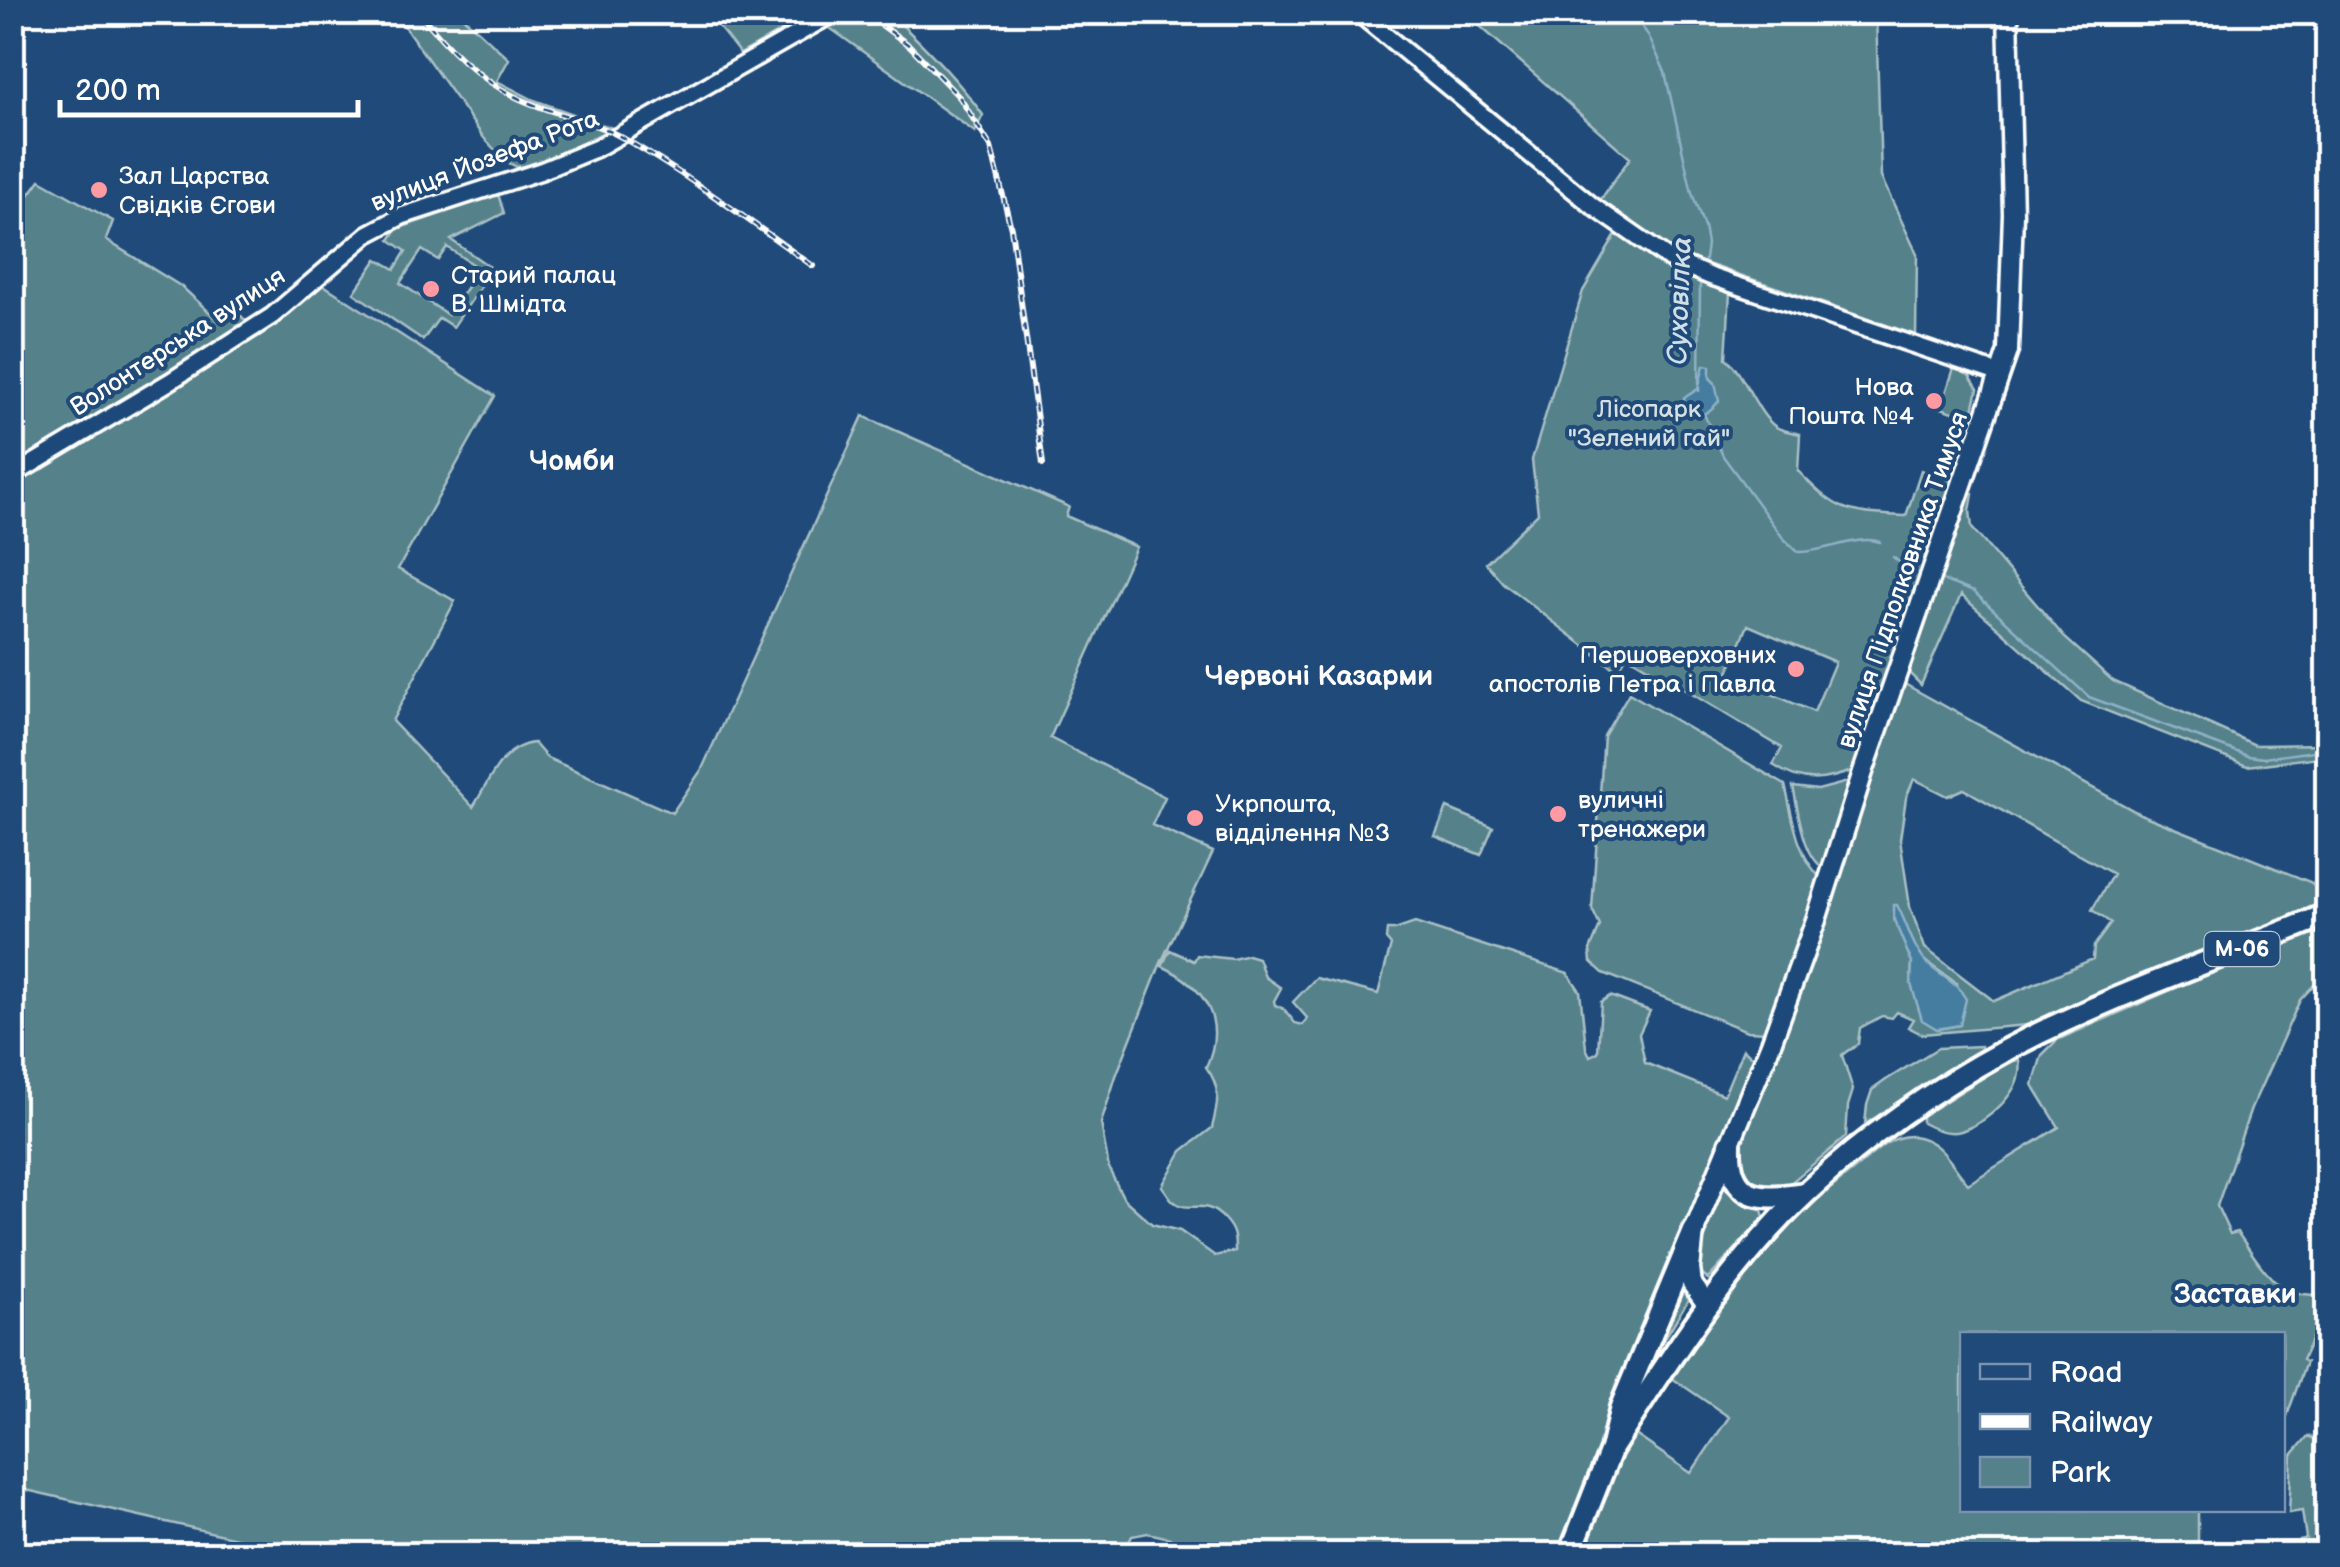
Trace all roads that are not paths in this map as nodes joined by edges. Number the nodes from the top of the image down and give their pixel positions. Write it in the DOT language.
graph roads {
  1 [pos="836,12"];
  2 [pos="1356,12"];
  3 [pos="2008,12"];
  4 [pos="317,278"];
  5 [pos="2000,374"];
  6 [pos="12,476"];
  7 [pos="2328,914"];
  8 [pos="1730,1144"];
  9 [pos="1806,1193"];
  10 [pos="1694,1231"];
  11 [pos="1708,1306"];
  12 [pos="1611,1450"];
  13 [pos="1570,1554"];
  1 -- 4 [label="street, вулиця Йозефа Рота"];
  2 -- 5 [label="street"];
  3 -- 5 [label="main road, вулиця Підполковника Тимуся"];
  4 -- 6 [label="street, Волонтерська вулиця"];
  5 -- 8 [label="main road, вулиця Підполковника Тимуся"];
  7 -- 9 [label="highway, М-06"];
  8 -- 9 [label="highway"];
  8 -- 10 [label="main road, вулиця Підполковника Тимуся"];
  9 -- 11 [label="highway, М-06"];
  10 -- 11 [label="main road, вулиця Підполковника Тимуся"];
  10 -- 12 [label="highway"];
  11 -- 12 [label="highway, М-06"];
  12 -- 13 [label="highway, М-06"];
}
